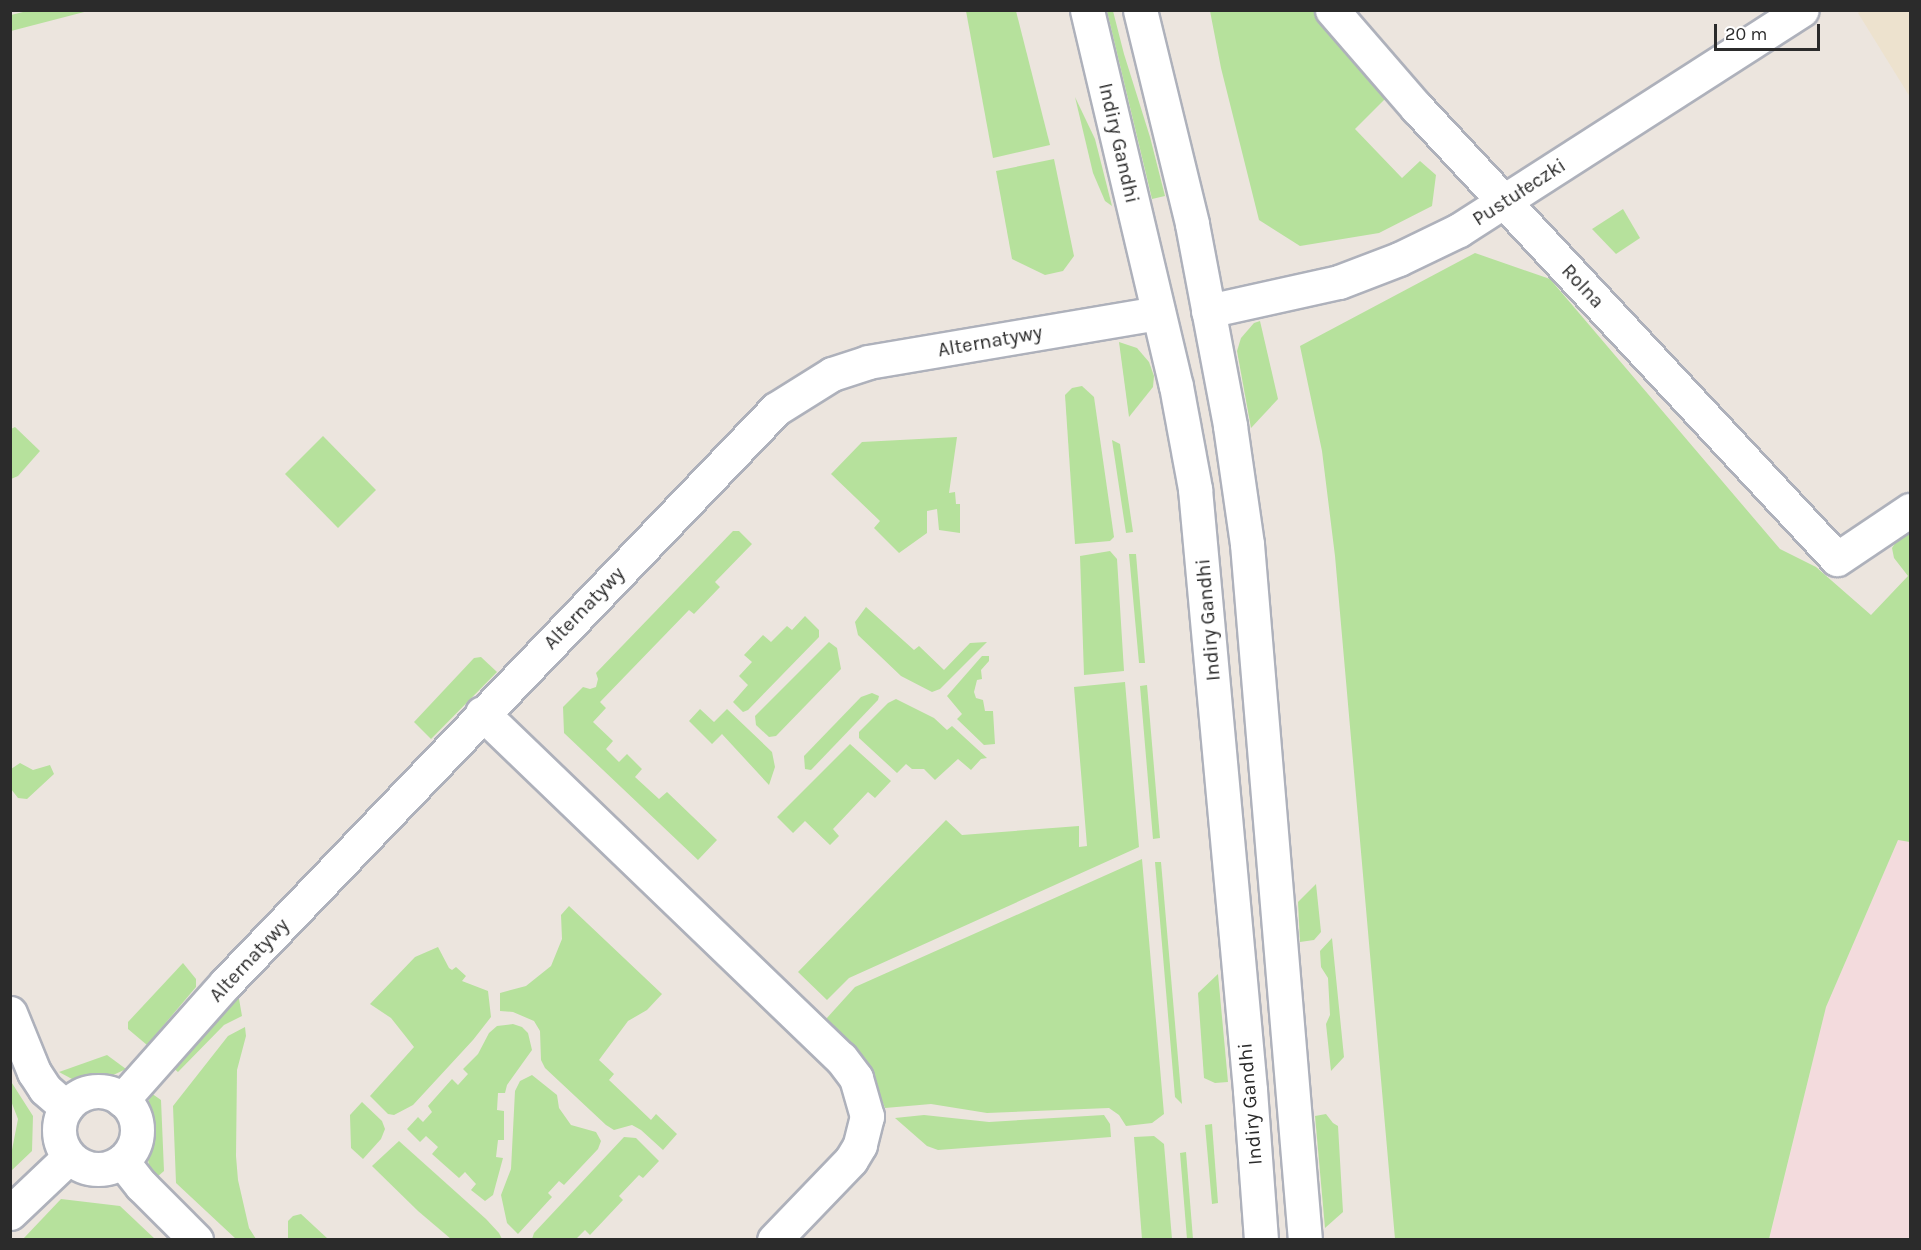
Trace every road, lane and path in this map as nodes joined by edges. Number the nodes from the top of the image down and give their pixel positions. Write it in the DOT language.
graph roads {
  1 [pos="1087,10"];
  2 [pos="1140,10"];
  3 [pos="1332,10"];
  4 [pos="1802,10"];
  5 [pos="1504,202"];
  6 [pos="1208,311"];
  7 [pos="1158,313"];
  8 [pos="1911,510"];
  9 [pos="482,713"];
  10 [pos="10,1013"];
  11 [pos="122,1100"];
  12 [pos="66,1107"];
  13 [pos="69,1157"];
  14 [pos="122,1161"];
  15 [pos="10,1213"];
  16 [pos="196,1239"];
  17 [pos="774,1239"];
  18 [pos="1261,1239"];
  19 [pos="1305,1239"];
  1 -- 7 [label="street, Indiry Gandhi"];
  2 -- 6 [label="street"];
  3 -- 5 [label="street, Rolna"];
  4 -- 5 [label="street, Pustułeczki"];
  5 -- 6 [label="street, Pustułeczki"];
  5 -- 8 [label="street, Rolna"];
  6 -- 19 [label="street"];
  7 -- 9 [label="street, Alternatywy"];
  7 -- 18 [label="street, Indiry Gandhi"];
  9 -- 11 [label="street, Alternatywy"];
  9 -- 17 [label="street"];
  10 -- 12 [label="street"];
  11 -- 12 [label="street"];
  11 -- 14 [label="street"];
  12 -- 13 [label="street"];
  13 -- 14 [label="street"];
  13 -- 15 [label="street"];
  14 -- 16 [label="street"];
}
